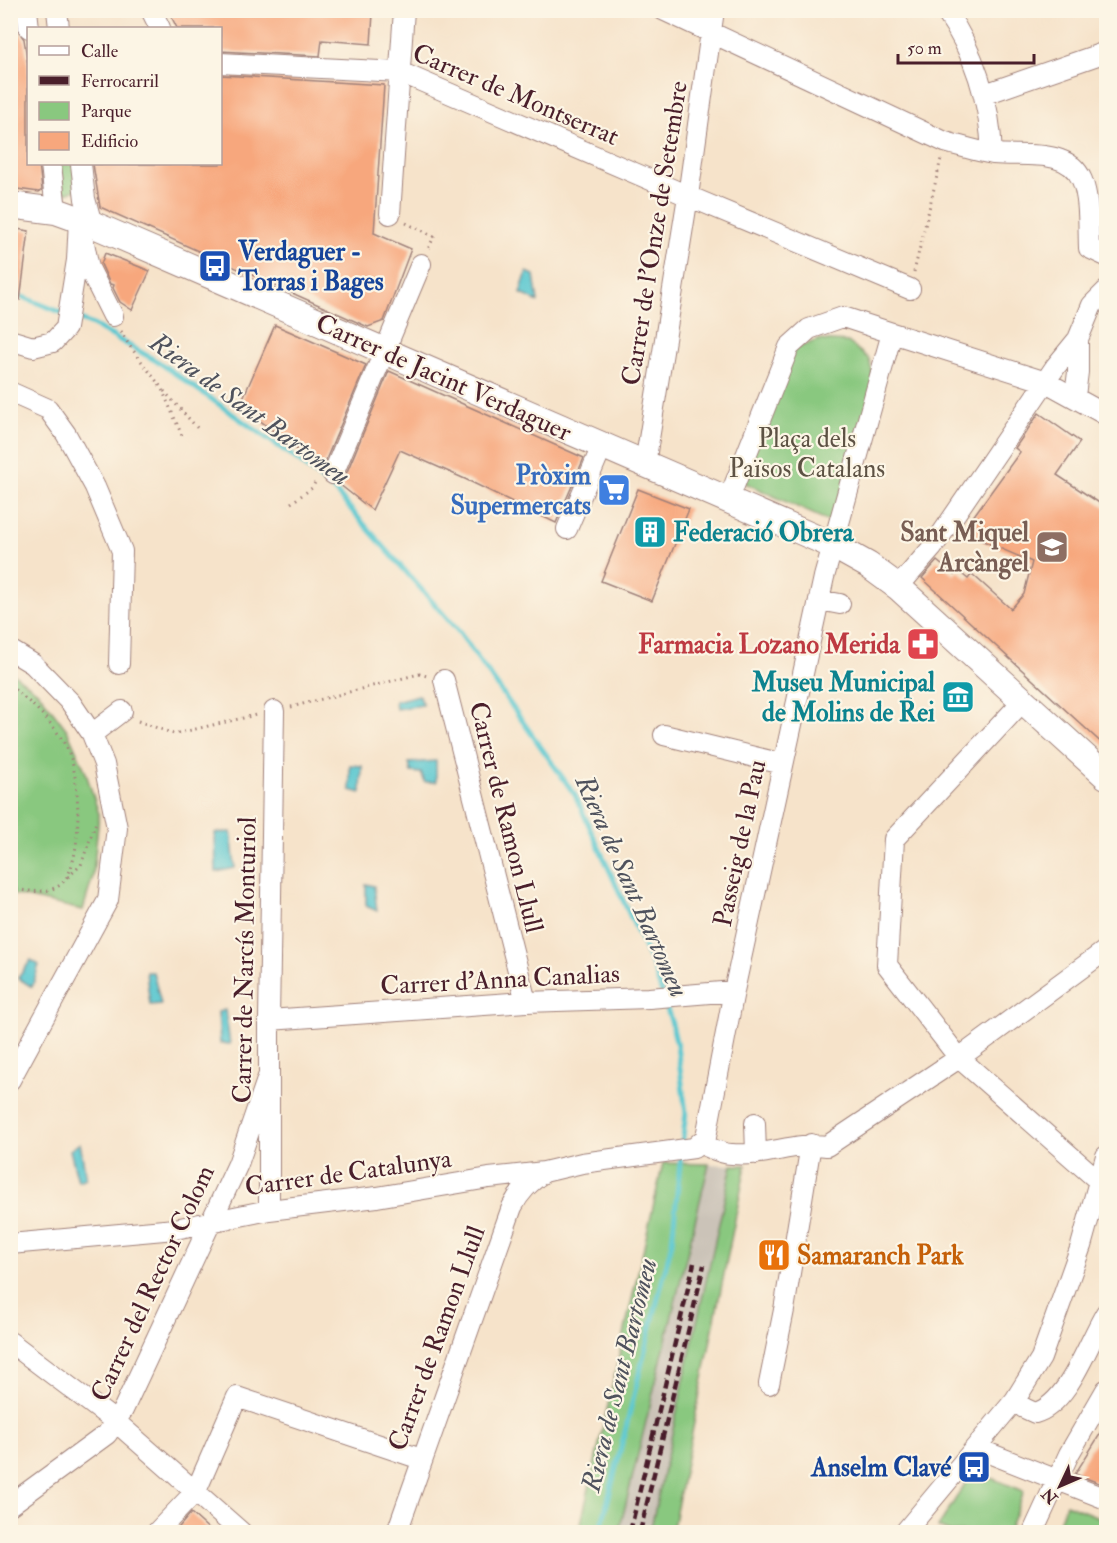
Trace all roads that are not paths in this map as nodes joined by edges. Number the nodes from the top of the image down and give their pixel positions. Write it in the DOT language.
graph roads {
  1 [pos="27,10"];
  2 [pos="57,10"];
  3 [pos="151,10"];
  4 [pos="404,10"];
  5 [pos="663,10"];
  6 [pos="714,10"];
  7 [pos="945,10"];
  8 [pos="29,27"];
  9 [pos="59,27"];
  10 [pos="160,27"];
  11 [pos="711,31"];
  12 [pos="1107,52"];
  13 [pos="222,63"];
  14 [pos="400,72"];
  15 [pos="985,94"];
  16 [pos="992,154"];
  17 [pos="51,165"];
  18 [pos="81,165"];
  19 [pos="688,196"];
  20 [pos="10,205"];
  21 [pos="390,214"];
  22 [pos="76,218"];
  23 [pos="1107,256"];
  24 [pos="421,264"];
  25 [pos="910,289"];
  26 [pos="1107,291"];
  27 [pos="113,316"];
  28 [pos="892,333"];
  29 [pos="1078,339"];
  30 [pos="10,340"];
  31 [pos="385,351"];
  32 [pos="1047,382"];
  33 [pos="10,392"];
  34 [pos="1075,396"];
  35 [pos="1107,415"];
  36 [pos="602,446"];
  37 [pos="645,464"];
  38 [pos="333,474"];
  39 [pos="728,501"];
  40 [pos="567,529"];
  41 [pos="832,545"];
  42 [pos="898,587"];
  43 [pos="819,600"];
  44 [pos="840,604"];
  45 [pos="10,650"];
  46 [pos="119,664"];
  47 [pos="444,680"];
  48 [pos="1023,701"];
  49 [pos="122,711"];
  50 [pos="274,711"];
  51 [pos="702,732"];
  52 [pos="92,734"];
  53 [pos="664,735"];
  54 [pos="785,759"];
  55 [pos="1107,776"];
  56 [pos="1107,950"];
  57 [pos="734,991"];
  58 [pos="526,1002"];
  59 [pos="269,1020"];
  60 [pos="959,1058"];
  61 [pos="269,1074"];
  62 [pos="10,1080"];
  63 [pos="755,1123"];
  64 [pos="811,1144"];
  65 [pos="697,1146"];
  66 [pos="756,1154"];
  67 [pos="1107,1156"];
  68 [pos="543,1172"];
  69 [pos="1100,1182"];
  70 [pos="269,1210"];
  71 [pos="211,1221"];
  72 [pos="10,1244"];
  73 [pos="1107,1313"];
  74 [pos="10,1342"];
  75 [pos="769,1384"];
  76 [pos="1107,1390"];
  77 [pos="1015,1400"];
  78 [pos="116,1422"];
  79 [pos="976,1448"];
  80 [pos="421,1460"];
  81 [pos="1055,1480"];
  82 [pos="196,1491"];
  83 [pos="1107,1500"];
  84 [pos="10,1505"];
  85 [pos="908,1532"];
  86 [pos="157,1533"];
  87 [pos="241,1533"];
  88 [pos="397,1533"];
  89 [pos="1033,1533"];
  1 -- 8 [label="street"];
  2 -- 9 [label="street"];
  3 -- 10 [label="street"];
  4 -- 14 [label="street"];
  5 -- 11 [label="street"];
  6 -- 11 [label="street, Carrer de l'Onze de Setembre"];
  7 -- 15 [label="street"];
  11 -- 16 [label="street"];
  11 -- 19 [label="street, Carrer de l'Onze de Setembre"];
  12 -- 15 [label="street"];
  13 -- 14 [label="street, Carrer de Montserrat"];
  14 -- 19 [label="street, Carrer de Montserrat"];
  14 -- 21 [label="street"];
  15 -- 16 [label="street"];
  16 -- 23 [label="street"];
  17 -- 22 [label="street"];
  18 -- 22 [label="street"];
  19 -- 25 [label="street, Carrer de Montserrat"];
  19 -- 37 [label="street, Carrer de l'Onze de Setembre"];
  20 -- 22 [label="main road, Carrer de Jacint Verdaguer"];
  22 -- 27 [label="street"];
  22 -- 30 [label="street"];
  22 -- 31 [label="main road, Carrer de Jacint Verdaguer"];
  24 -- 31 [label="street"];
  26 -- 29 [label="street"];
  28 -- 32 [label="street"];
  28 -- 39 [label="street"];
  28 -- 41 [label="street"];
  29 -- 32 [label="street"];
  29 -- 34 [label="street"];
  31 -- 36 [label="main road, Carrer de Jacint Verdaguer"];
  31 -- 38 [label="street"];
  32 -- 34 [label="street"];
  32 -- 42 [label="street"];
  33 -- 46 [label="street"];
  34 -- 35 [label="street"];
  36 -- 37 [label="main road, Carrer de Jacint Verdaguer"];
  36 -- 40 [label="street"];
  37 -- 39 [label="main road, Carrer de Jacint Verdaguer"];
  39 -- 41 [label="main road, Carrer de Jacint Verdaguer"];
  41 -- 42 [label="main road, Carrer de Jacint Verdaguer"];
  41 -- 43 [label="street, Passeig de la Pau"];
  42 -- 48 [label="main road, Carrer de Jacint Verdaguer"];
  43 -- 44 [label="street"];
  43 -- 54 [label="street, Passeig de la Pau"];
  45 -- 52 [label="street"];
  47 -- 58 [label="street, Carrer de Ramon Llull"];
  48 -- 55 [label="main road, Carrer de Jacint Verdaguer"];
  48 -- 60 [label="street"];
  49 -- 52 [label="street"];
  50 -- 59 [label="street, Carrer de Narcís Monturiol"];
  51 -- 54 [label="street"];
  52 -- 62 [label="street"];
  53 -- 54 [label="street"];
  54 -- 57 [label="street, Passeig de la Pau"];
  56 -- 60 [label="street"];
  57 -- 58 [label="street, Carrer d'Anna Canalias"];
  57 -- 65 [label="street, Passeig de la Pau"];
  58 -- 59 [label="street, Carrer d'Anna Canalias"];
  59 -- 61 [label="street, Carrer de Narcís Monturiol"];
  60 -- 64 [label="street"];
  60 -- 69 [label="street"];
  61 -- 70 [label="street, Carrer de Narcís Monturiol"];
  61 -- 71 [label="street, Carrer del Rector Colom"];
  63 -- 66 [label="street"];
  64 -- 66 [label="street"];
  64 -- 75 [label="street"];
  65 -- 66 [label="street"];
  65 -- 68 [label="street, Carrer de Catalunya"];
  67 -- 69 [label="street"];
  68 -- 70 [label="street, Carrer de Catalunya"];
  68 -- 80 [label="street, Carrer de Ramon Llull"];
  69 -- 77 [label="street"];
  70 -- 71 [label="street, Carrer de Catalunya"];
  71 -- 72 [label="street, Carrer de Catalunya"];
  71 -- 78 [label="street, Carrer del Rector Colom"];
  73 -- 77 [label="street"];
  74 -- 78 [label="street"];
  76 -- 81 [label="street"];
  77 -- 79 [label="street"];
  78 -- 82 [label="street"];
  78 -- 84 [label="street, Carrer del Rector Colom"];
  79 -- 81 [label="street"];
  79 -- 85 [label="street"];
  80 -- 82 [label="street"];
  80 -- 88 [label="street, Carrer de Ramon Llull"];
  81 -- 83 [label="street"];
  81 -- 89 [label="street"];
  82 -- 86 [label="street"];
  82 -- 87 [label="street"];
}
